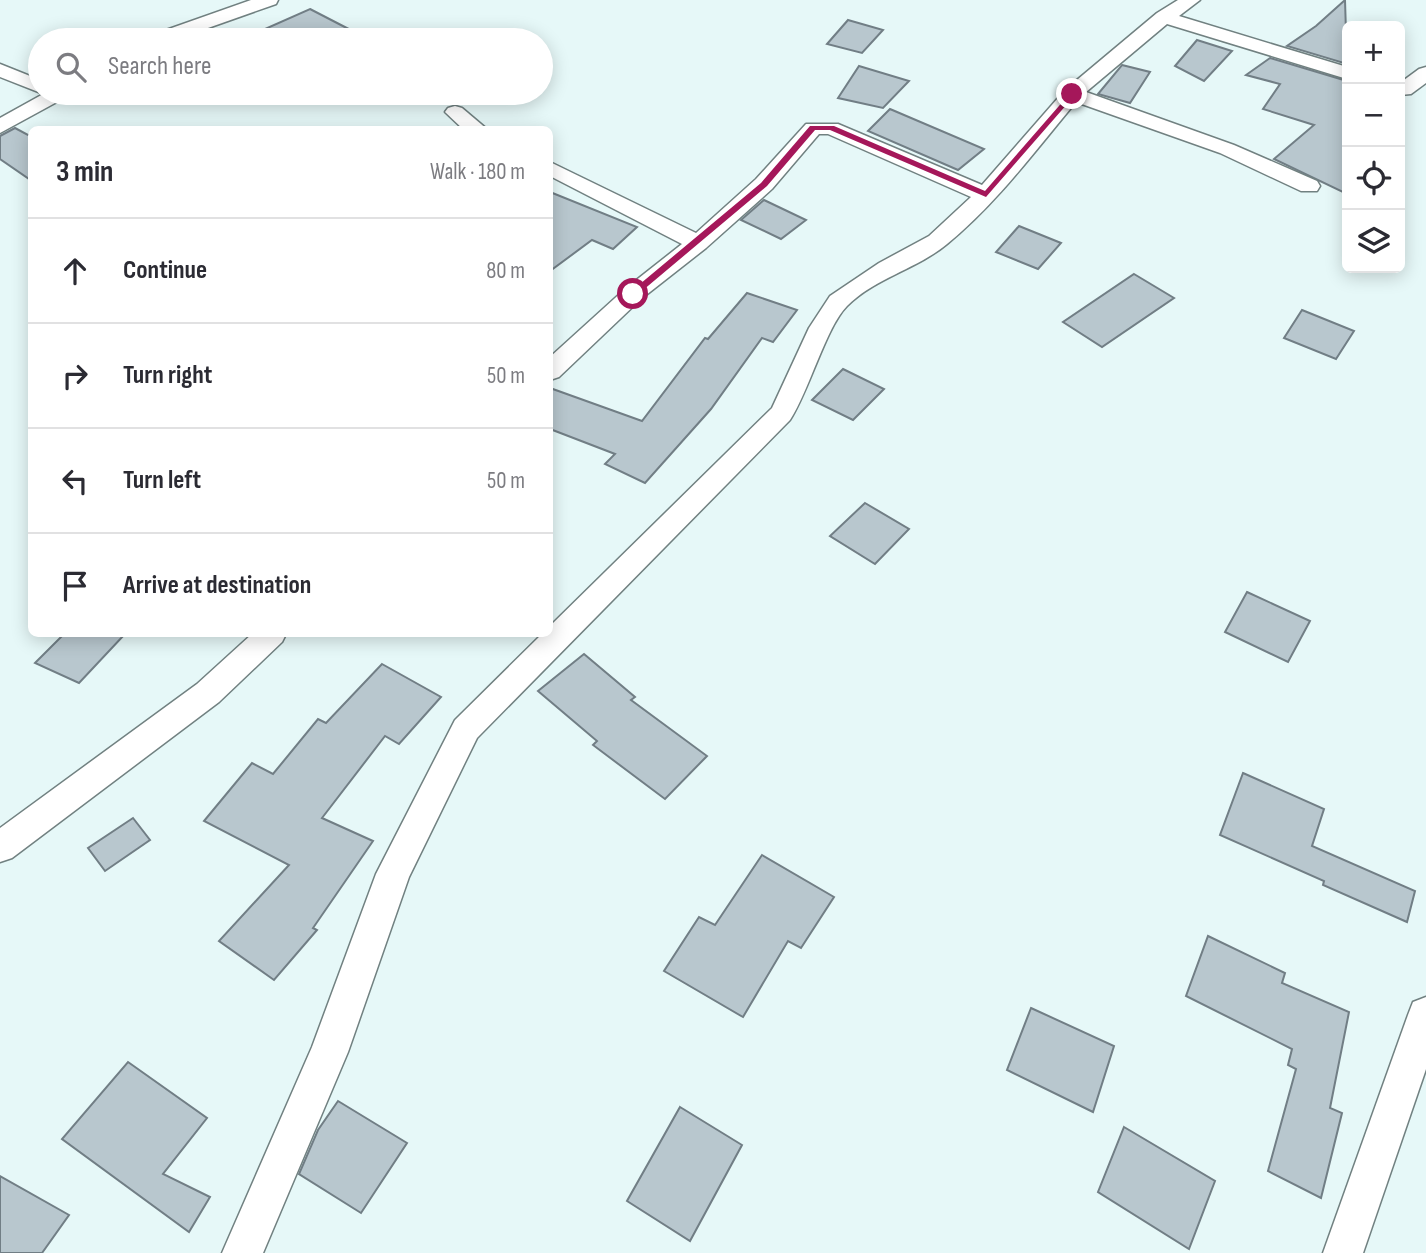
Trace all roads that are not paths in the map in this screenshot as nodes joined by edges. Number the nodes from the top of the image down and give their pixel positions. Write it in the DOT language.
graph roads {
  1 [pos="269,0"];
  2 [pos="1191,0"];
  3 [pos="1164,17"];
  4 [pos="190,28"];
  5 [pos="0,71"];
  6 [pos="1342,71"];
  7 [pos="1426,73"];
  8 [pos="28,82"];
  9 [pos="1405,89"];
  10 [pos="1072,94"];
  11 [pos="33,105"];
  12 [pos="455,112"];
  13 [pos="473,126"];
  14 [pos="0,127"];
  15 [pos="553,170"];
  16 [pos="1308,186"];
  17 [pos="986,195"];
  18 [pos="698,243"];
  19 [pos="553,368"];
  20 [pos="268,637"];
  21 [pos="0,847"];
  22 [pos="1422,1038"];
  23 [pos="242,1253"];
  24 [pos="1343,1253"];
  1 -- 4 [label="street"];
  2 -- 3 [label="street"];
  3 -- 6 [label="street"];
  3 -- 10 [label="street"];
  5 -- 8 [label="street"];
  7 -- 9 [label="street"];
  10 -- 16 [label="street"];
  10 -- 17 [label="street"];
  11 -- 14 [label="street"];
  12 -- 13 [label="street"];
  15 -- 18 [label="street"];
  17 -- 18 [label="street"];
  17 -- 23 [label="street"];
  18 -- 19 [label="street"];
  20 -- 21 [label="street"];
  22 -- 24 [label="street"];
}
